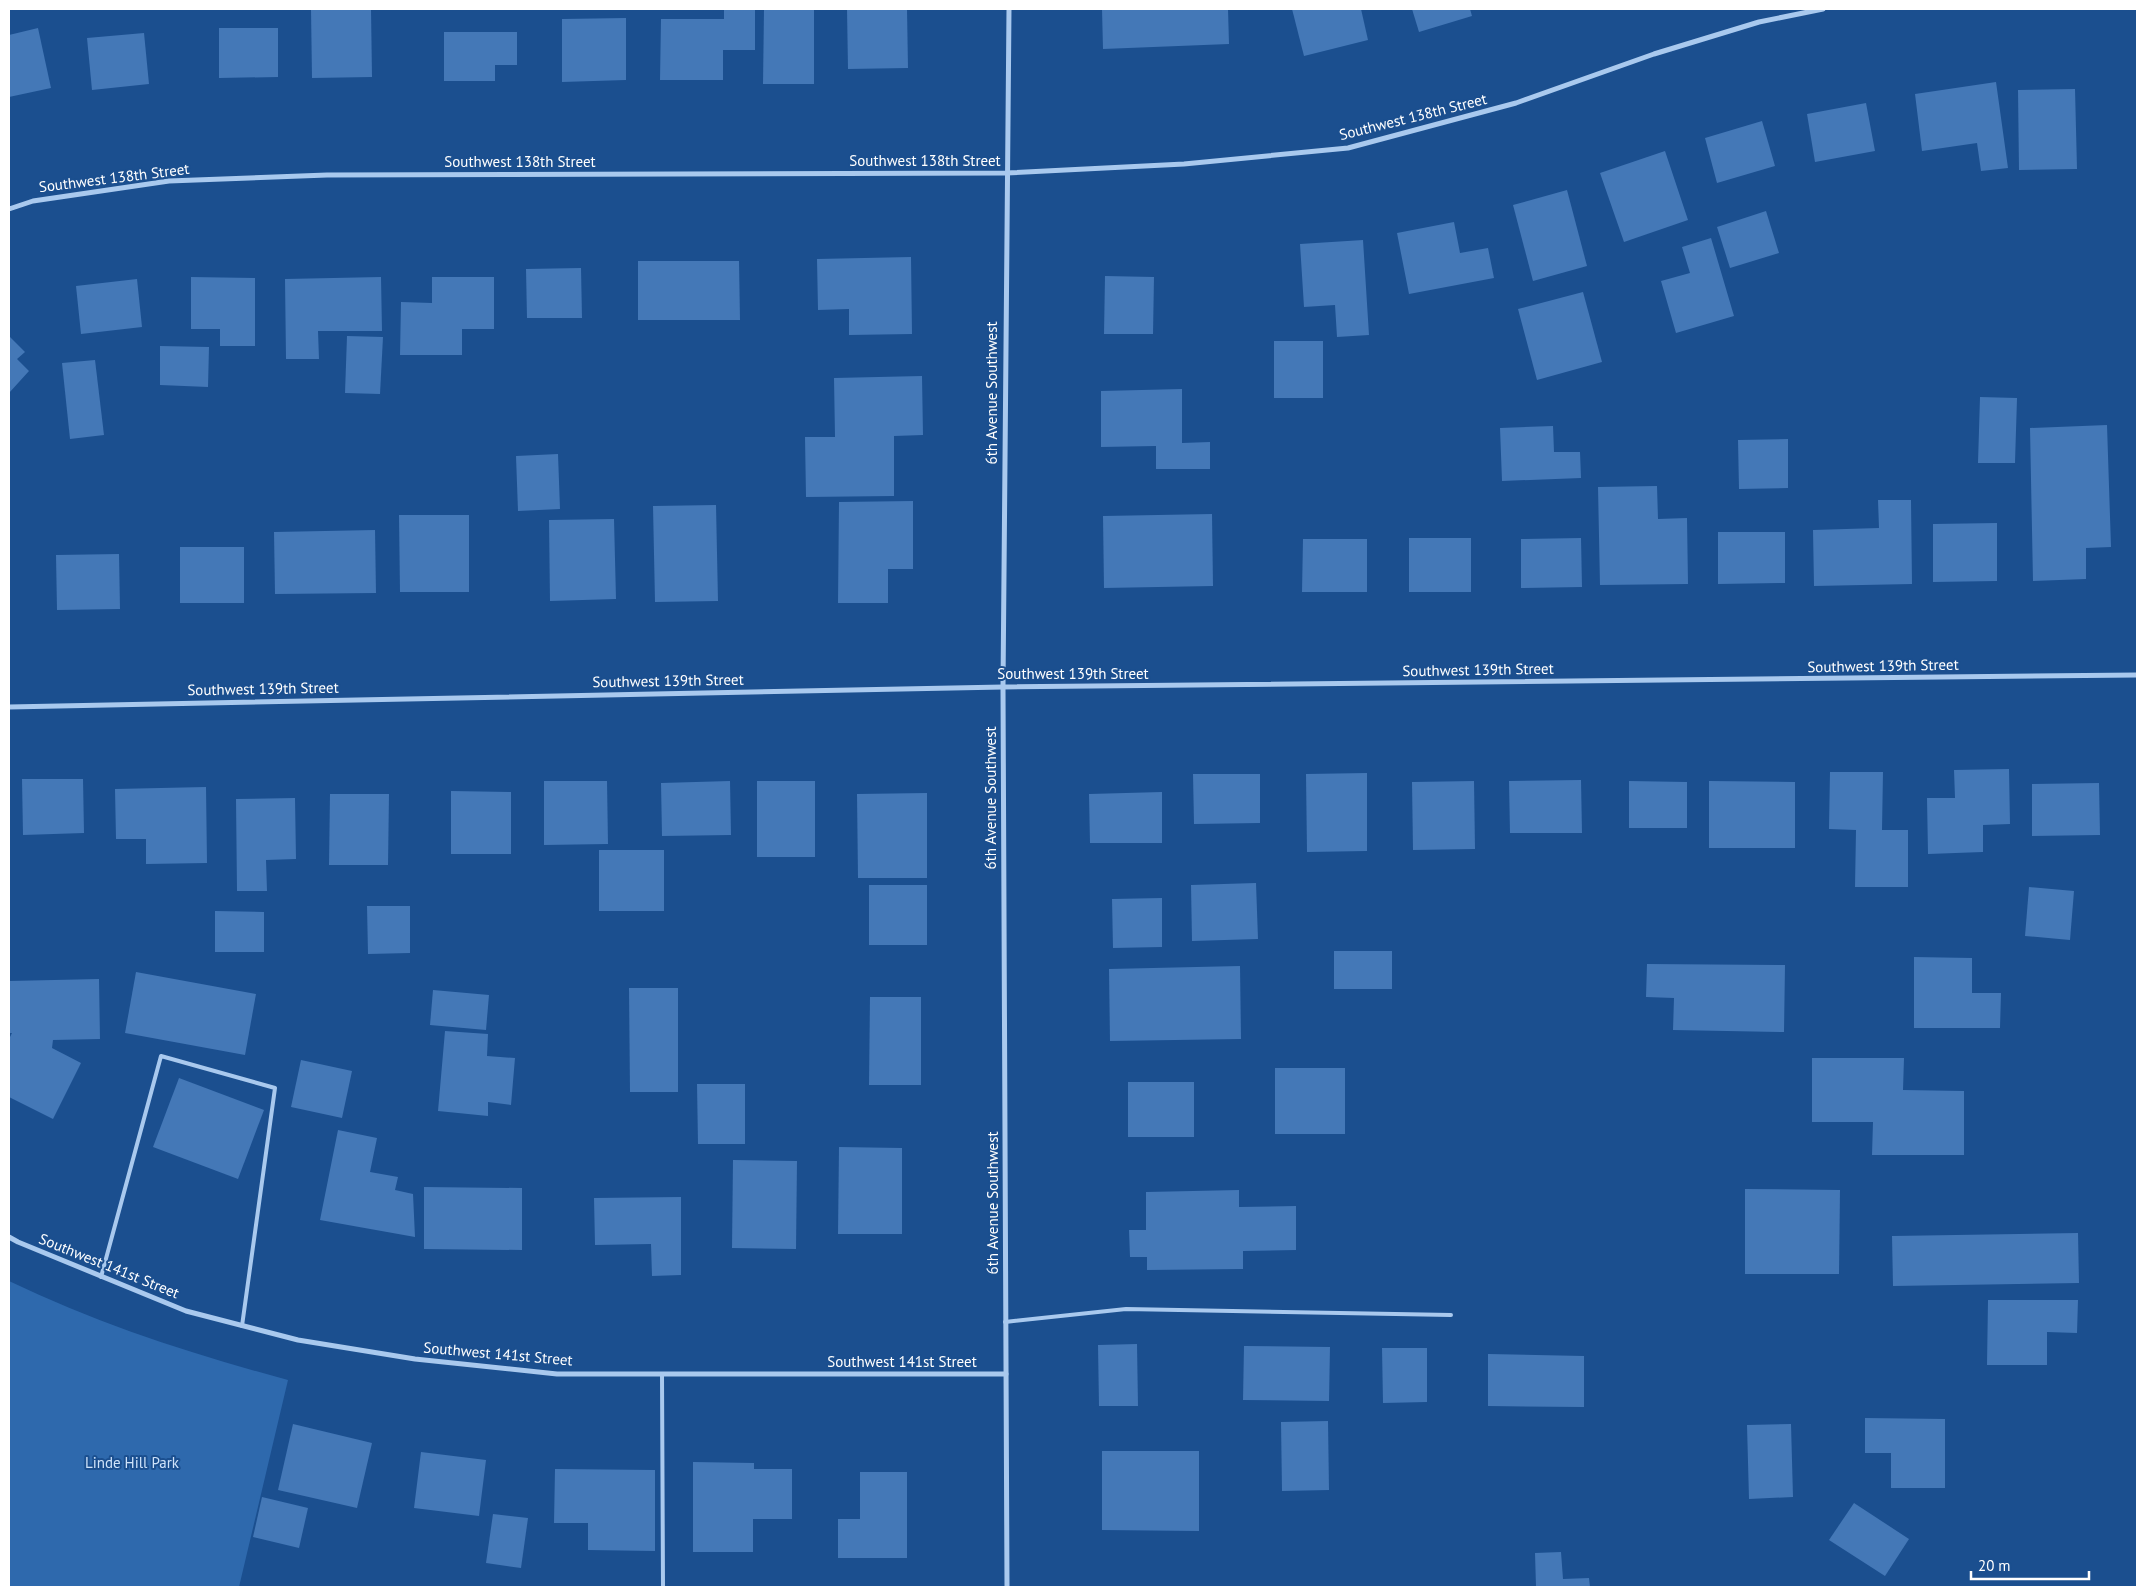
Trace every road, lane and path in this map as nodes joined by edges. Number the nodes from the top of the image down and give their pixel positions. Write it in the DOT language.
graph roads {
  1 [pos="1009,9"];
  2 [pos="1822,9"];
  3 [pos="1006,173"];
  4 [pos="9,209"];
  5 [pos="2137,675"];
  6 [pos="1003,687"];
  7 [pos="9,707"];
  8 [pos="9,1237"];
  9 [pos="101,1277"];
  10 [pos="1451,1315"];
  11 [pos="1006,1322"];
  12 [pos="242,1326"];
  13 [pos="1006,1374"];
  14 [pos="662,1375"];
  15 [pos="663,1587"];
  16 [pos="1007,1587"];
  1 -- 3 [label="street, 6th Avenue Southwest"];
  2 -- 3 [label="street, Southwest 138th Street"];
  3 -- 4 [label="street, Southwest 138th Street"];
  3 -- 6 [label="street, 6th Avenue Southwest"];
  5 -- 6 [label="street, Southwest 139th Street"];
  6 -- 7 [label="street, Southwest 139th Street"];
  6 -- 11 [label="street, 6th Avenue Southwest"];
  8 -- 9 [label="street, Southwest 141st Street"];
  9 -- 12 [label="street, Southwest 141st Street"];
  9 -- 12 [label="lane"];
  10 -- 11 [label="lane"];
  11 -- 13 [label="street, 6th Avenue Southwest"];
  12 -- 14 [label="street, Southwest 141st Street"];
  13 -- 14 [label="street, Southwest 141st Street"];
  13 -- 16 [label="street, 6th Avenue Southwest"];
  14 -- 15 [label="lane"];
}
